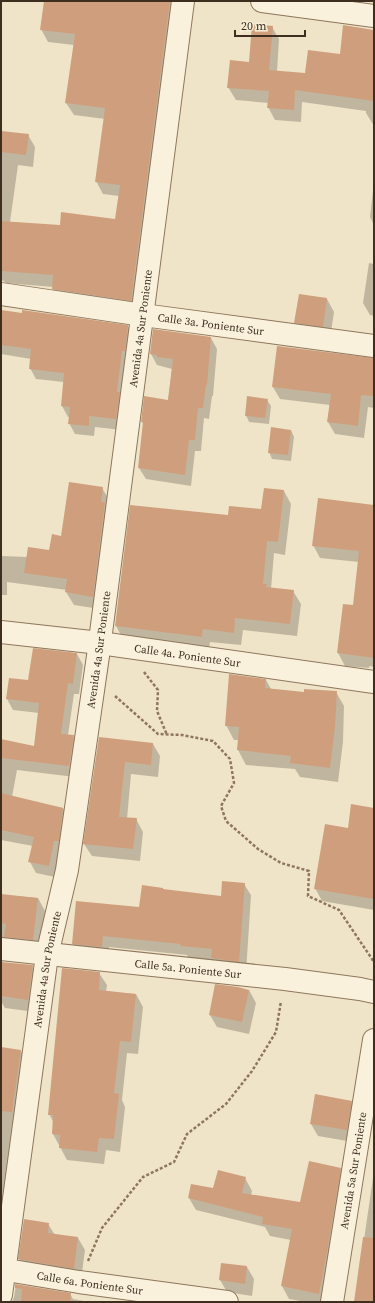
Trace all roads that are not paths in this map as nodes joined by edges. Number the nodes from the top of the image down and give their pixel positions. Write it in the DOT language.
graph roads {
  1 [pos="183,1"];
  2 [pos="262,1"];
  3 [pos="374,16"];
  4 [pos="1,294"];
  5 [pos="143,315"];
  6 [pos="374,346"];
  7 [pos="1,632"];
  8 [pos="100,643"];
  9 [pos="374,682"];
  10 [pos="1,949"];
  11 [pos="48,955"];
  12 [pos="374,992"];
  13 [pos="374,1040"];
  14 [pos="3,1269"];
  15 [pos="1,1296"];
  16 [pos="227,1302"];
  17 [pos="332,1302"];
  1 -- 5 [label="street, Avenida 4a Sur Poniente"];
  2 -- 3 [label="street"];
  4 -- 5 [label="street, Calle 3a. Poniente Sur"];
  5 -- 6 [label="street, Calle 3a. Poniente Sur"];
  5 -- 8 [label="street, Avenida 4a Sur Poniente"];
  7 -- 8 [label="street, Calle 4a. Poniente Sur"];
  8 -- 9 [label="street, Calle 4a. Poniente Sur"];
  8 -- 11 [label="street, Avenida 4a Sur Poniente"];
  10 -- 11 [label="street, Calle 5a. Poniente Sur"];
  11 -- 12 [label="street, Calle 5a. Poniente Sur"];
  11 -- 14 [label="street, Avenida 4a Sur Poniente"];
  13 -- 17 [label="street, Avenida 5a Sur Poniente"];
  14 -- 15 [label="street, Avenida 4a Sur Poniente"];
  14 -- 16 [label="street, Calle 6a. Poniente Sur"];
}
